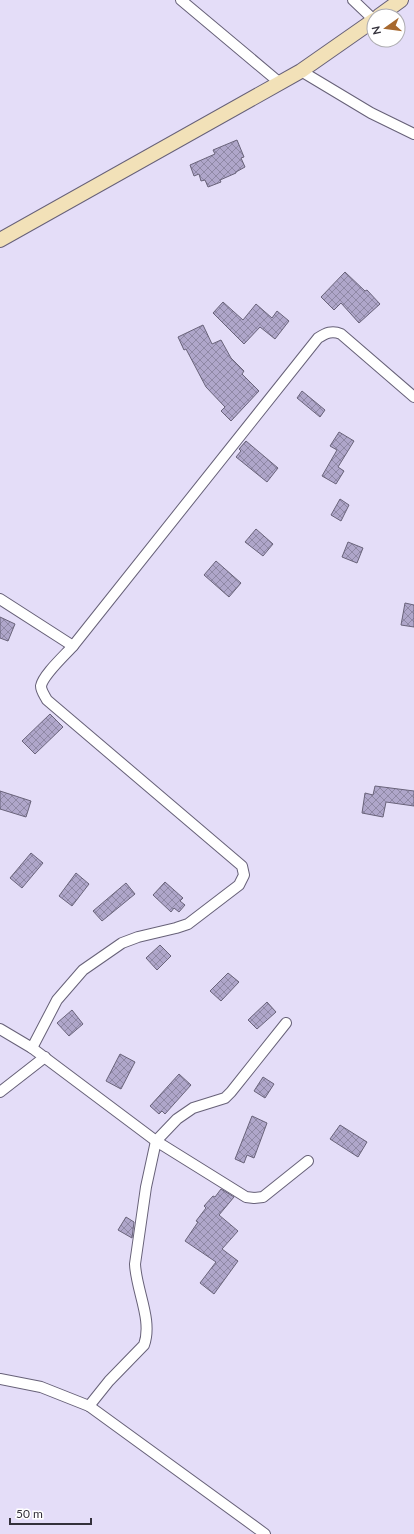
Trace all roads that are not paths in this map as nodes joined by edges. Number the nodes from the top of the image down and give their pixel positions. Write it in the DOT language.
graph roads {
  1 [pos="181,0"];
  2 [pos="353,0"];
  3 [pos="401,0"];
  4 [pos="390,8"];
  5 [pos="366,12"];
  6 [pos="366,26"];
  7 [pos="301,71"];
  8 [pos="280,83"];
  9 [pos="414,134"];
  10 [pos="0,240"];
  11 [pos="414,397"];
  12 [pos="0,599"];
  13 [pos="73,646"];
  14 [pos="286,1023"];
  15 [pos="0,1029"];
  16 [pos="32,1048"];
  17 [pos="45,1058"];
  18 [pos="0,1092"];
  19 [pos="156,1141"];
  20 [pos="308,1161"];
  21 [pos="0,1379"];
  22 [pos="89,1406"];
  23 [pos="265,1534"];
  1 -- 8 [label="street"];
  2 -- 5 [label="street"];
  3 -- 4 [label="main road"];
  6 -- 7 [label="main road"];
  7 -- 8 [label="main road"];
  7 -- 9 [label="street"];
  8 -- 10 [label="main road"];
  11 -- 13 [label="street"];
  12 -- 13 [label="street"];
  13 -- 16 [label="street"];
  14 -- 19 [label="street"];
  15 -- 16 [label="street"];
  16 -- 17 [label="street"];
  17 -- 18 [label="street"];
  17 -- 19 [label="street"];
  19 -- 20 [label="street"];
  19 -- 22 [label="street"];
  21 -- 22 [label="street"];
  22 -- 23 [label="street"];
}
